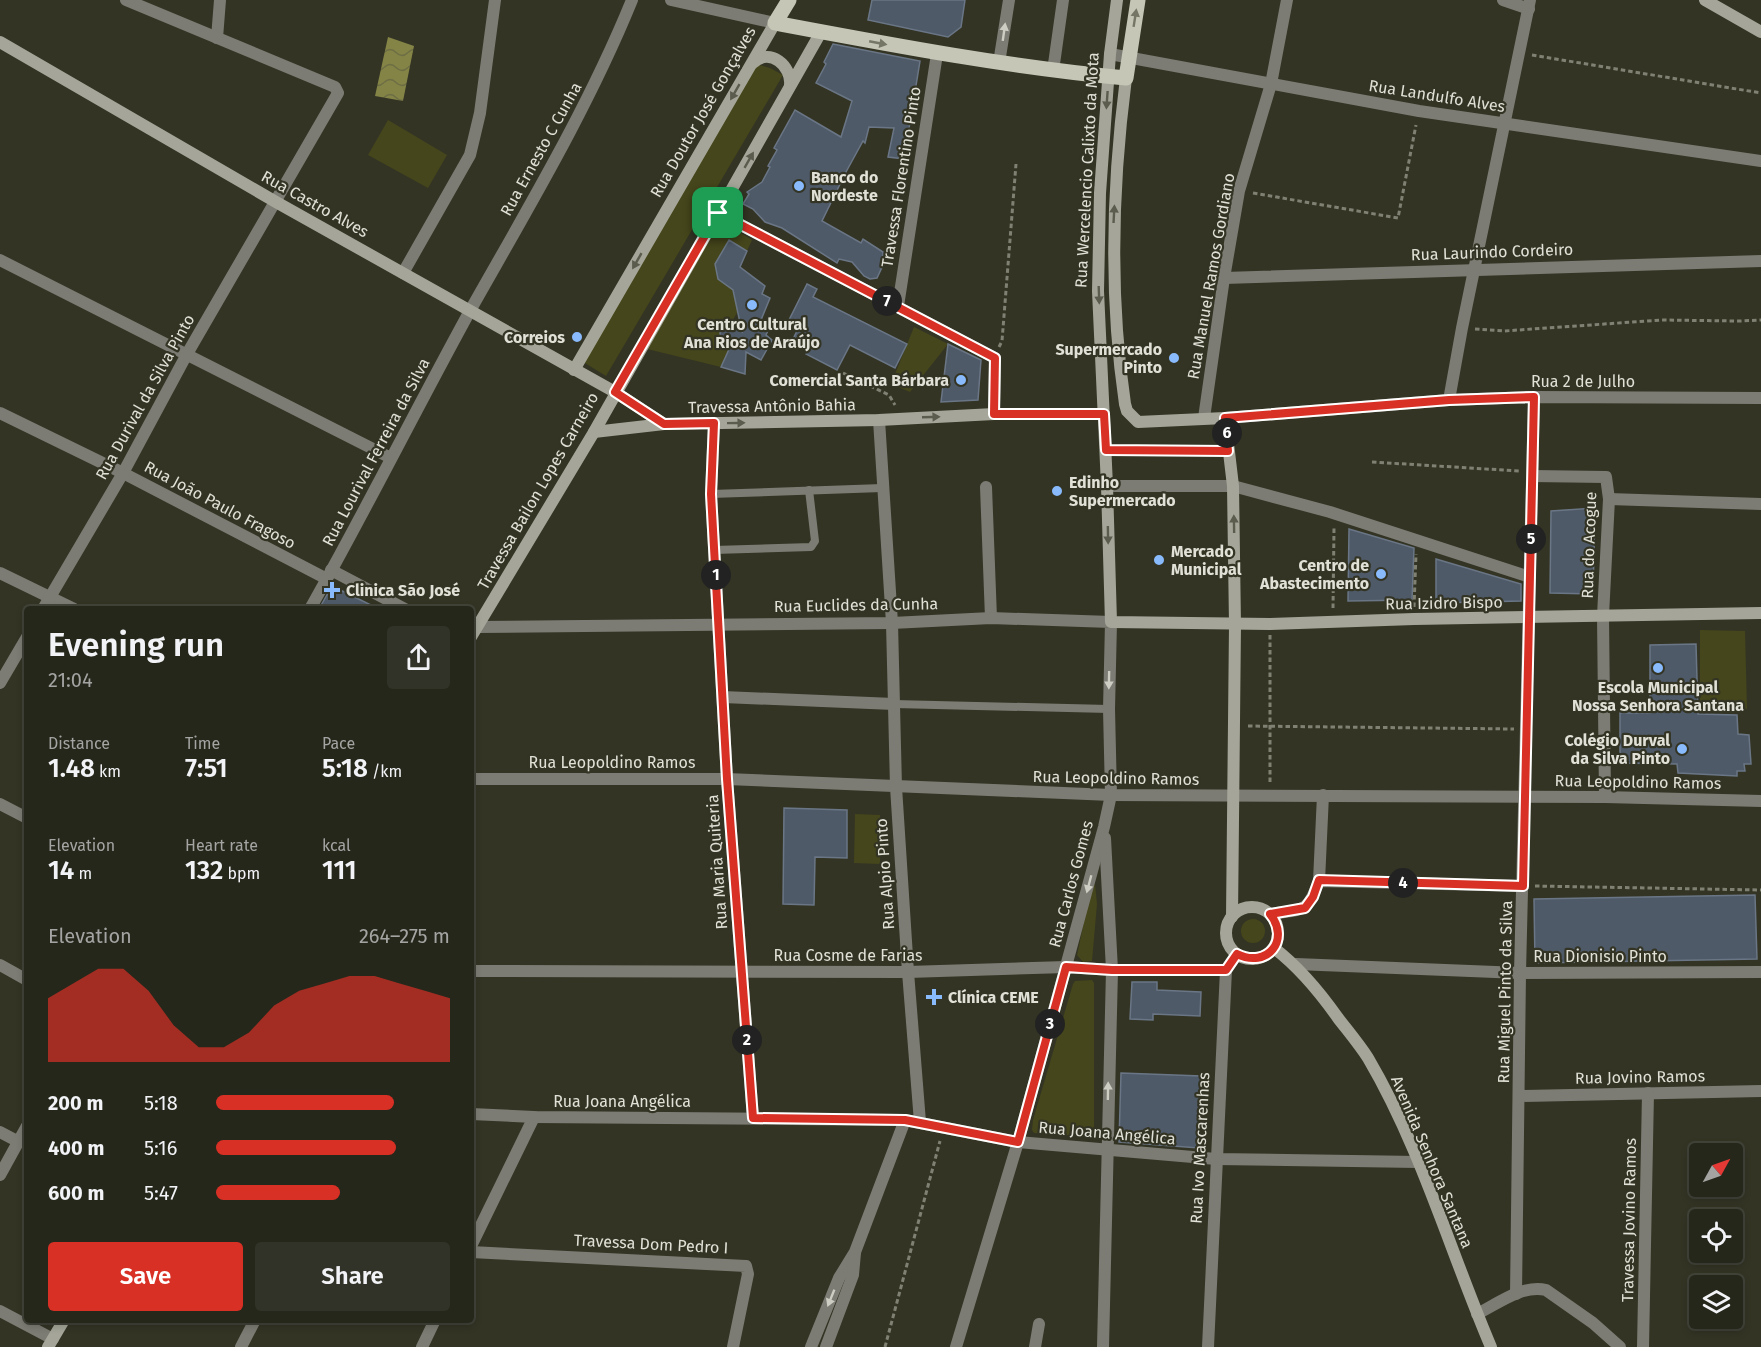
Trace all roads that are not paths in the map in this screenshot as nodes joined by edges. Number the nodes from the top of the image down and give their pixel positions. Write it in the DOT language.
graph roads {
  1 [pos="126,0"];
  2 [pos="220,0"];
  3 [pos="495,0"];
  4 [pos="632,0"];
  5 [pos="671,0"];
  6 [pos="789,0"];
  7 [pos="1009,0"];
  8 [pos="1063,0"];
  9 [pos="1117,0"];
  10 [pos="1138,0"];
  11 [pos="1287,0"];
  12 [pos="1503,0"];
  13 [pos="1705,0"];
  14 [pos="696,2"];
  15 [pos="1529,4"];
  16 [pos="1726,13"];
  17 [pos="774,23"];
  18 [pos="821,32"];
  19 [pos="1761,32"];
  20 [pos="218,38"];
  21 [pos="1761,38"];
  22 [pos="0,42"];
  23 [pos="937,54"];
  24 [pos="1110,54"];
  25 [pos="1129,58"];
  26 [pos="999,63"];
  27 [pos="751,66"];
  28 [pos="1053,71"];
  29 [pos="1108,77"];
  30 [pos="1126,78"];
  31 [pos="1271,84"];
  32 [pos="790,86"];
  33 [pos="1505,124"];
  34 [pos="1761,161"];
  35 [pos="276,202"];
  36 [pos="718,213"];
  37 [pos="0,260"];
  38 [pos="1761,261"];
  39 [pos="1475,268"];
  40 [pos="404,273"];
  41 [pos="1224,278"];
  42 [pos="898,306"];
  43 [pos="471,310"];
  44 [pos="187,354"];
  45 [pos="574,370"];
  46 [pos="615,392"];
  47 [pos="1534,397"];
  48 [pos="1761,398"];
  49 [pos="1449,400"];
  50 [pos="0,413"];
  51 [pos="994,414"];
  52 [pos="1104,414"];
  53 [pos="1204,418"];
  54 [pos="1225,418"];
  55 [pos="879,420"];
  56 [pos="714,423"];
  57 [pos="664,424"];
  58 [pos="594,432"];
  59 [pos="1106,450"];
  60 [pos="1228,451"];
  61 [pos="391,458"];
  62 [pos="123,473"];
  63 [pos="1532,474"];
  64 [pos="1107,486"];
  65 [pos="1233,486"];
  66 [pos="986,487"];
  67 [pos="882,488"];
  68 [pos="809,490"];
  69 [pos="711,494"];
  70 [pos="1609,499"];
  71 [pos="1761,504"];
  72 [pos="714,550"];
  73 [pos="0,573"];
  74 [pos="329,575"];
  75 [pos="1530,576"];
  76 [pos="50,597"];
  77 [pos="45,606"];
  78 [pos="68,606"];
  79 [pos="312,606"];
  80 [pos="398,606"];
  81 [pos="1761,613"];
  82 [pos="1603,616"];
  83 [pos="991,618"];
  84 [pos="1529,618"];
  85 [pos="1111,622"];
  86 [pos="892,623"];
  87 [pos="719,624"];
  88 [pos="1235,625"];
  89 [pos="474,632"];
  90 [pos="24,641"];
  91 [pos="0,683"];
  92 [pos="723,697"];
  93 [pos="894,704"];
  94 [pos="1109,709"];
  95 [pos="474,779"];
  96 [pos="727,779"];
  97 [pos="896,787"];
  98 [pos="1111,795"];
  99 [pos="1323,795"];
  100 [pos="1232,797"];
  101 [pos="1524,797"];
  102 [pos="1605,797"];
  103 [pos="1761,801"];
  104 [pos="0,804"];
  105 [pos="24,816"];
  106 [pos="1104,827"];
  107 [pos="1319,880"];
  108 [pos="1523,886"];
  109 [pos="1270,914"];
  110 [pos="1232,917"];
  111 [pos="1274,948"];
  112 [pos="1237,954"];
  113 [pos="1296,964"];
  114 [pos="0,965"];
  115 [pos="1066,967"];
  116 [pos="1112,970"];
  117 [pos="1226,970"];
  118 [pos="474,971"];
  119 [pos="741,971"];
  120 [pos="908,972"];
  121 [pos="1761,972"];
  122 [pos="1520,973"];
  123 [pos="24,978"];
  124 [pos="1761,1091"];
  125 [pos="1648,1093"];
  126 [pos="1519,1096"];
  127 [pos="474,1114"];
  128 [pos="534,1117"];
  129 [pos="753,1118"];
  130 [pos="905,1120"];
  131 [pos="920,1122"];
  132 [pos="24,1131"];
  133 [pos="0,1132"];
  134 [pos="18,1142"];
  135 [pos="1018,1142"];
  136 [pos="1107,1150"];
  137 [pos="1216,1159"];
  138 [pos="1418,1162"];
  139 [pos="0,1175"];
  140 [pos="474,1240"];
  141 [pos="474,1252"];
  142 [pos="855,1252"];
  143 [pos="1516,1294"];
  144 [pos="0,1311"];
  145 [pos="1477,1314"];
  146 [pos="62,1323"];
  147 [pos="253,1323"];
  148 [pos="434,1323"];
  149 [pos="1039,1324"];
  150 [pos="50,1343"];
  151 [pos="241,1347"];
  152 [pos="422,1347"];
  153 [pos="733,1347"];
  154 [pos="811,1347"];
  155 [pos="826,1347"];
  156 [pos="956,1347"];
  157 [pos="1035,1347"];
  158 [pos="1103,1347"];
  159 [pos="1208,1347"];
  160 [pos="1491,1347"];
  161 [pos="1620,1347"];
  162 [pos="1643,1347"];
  1 -- 20 [label="street"];
  2 -- 20 [label="street"];
  3 -- 40 [label="street"];
  4 -- 43 [label="street, Rua Ernesto C Cunha"];
  5 -- 14 [label="street"];
  6 -- 17 [label="main road"];
  26 -- 7 [label="street, one-way"];
  8 -- 28 [label="street"];
  9 -- 24 [label="street, Rua Wercelencio Calixto da Mota"];
  25 -- 10 [label="main road, Rua Wercelencio Calixto da Mota, one-way"];
  11 -- 31 [label="street, Rua Manuel Ramos Gordiano"];
  12 -- 15 [label="street"];
  13 -- 16 [label="street"];
  14 -- 17 [label="street"];
  15 -- 33 [label="street"];
  16 -- 19 [label="street"];
  16 -- 21 [label="street"];
  17 -- 18 [label="main road, Rua Doutor José Gonçalves"];
  17 -- 27 [label="street, Rua Doutor José Gonçalves"];
  18 -- 23 [label="main road, Rua Doutor José Gonçalves, one-way"];
  18 -- 32 [label="street"];
  20 -- 35 [label="street, Rua Durival da Silva Pinto"];
  22 -- 35 [label="street, Rua Castro Alves"];
  23 -- 26 [label="main road, Rua Doutor José Gonçalves"];
  23 -- 42 [label="street, Travessa Florentino Pinto"];
  24 -- 25 [label="street, Rua Landulfo Alves"];
  24 -- 29 [label="street, Rua Wercelencio Calixto da Mota"];
  25 -- 30 [label="main road, Rua Wercelencio Calixto da Mota"];
  25 -- 31 [label="street, Rua Landulfo Alves"];
  26 -- 28 [label="main road, Rua Doutor José Gonçalves"];
  27 -- 32 [label="street"];
  27 -- 45 [label="street, Rua Doutor José Gonçalves, one-way"];
  28 -- 29 [label="main road, Rua Doutor José Gonçalves"];
  29 -- 30 [label="main road, Rua Doutor José Gonçalves"];
  29 -- 52 [label="street, Rua Wercelencio Calixto da Mota, one-way"];
  53 -- 30 [label="street, Rua Wercelencio Calixto da Mota, one-way"];
  31 -- 33 [label="street, Rua Landulfo Alves"];
  31 -- 41 [label="street, Rua Manuel Ramos Gordiano"];
  36 -- 32 [label="street, one-way"];
  33 -- 34 [label="street, Rua Landulfo Alves"];
  33 -- 39 [label="street"];
  35 -- 40 [label="street, Rua Castro Alves"];
  35 -- 44 [label="street, Rua Durival da Silva Pinto"];
  36 -- 42 [label="street"];
  36 -- 46 [label="street"];
  37 -- 44 [label="street"];
  38 -- 39 [label="street, Rua Laurindo Cordeiro"];
  39 -- 41 [label="street, Rua Laurindo Cordeiro"];
  39 -- 49 [label="street"];
  40 -- 43 [label="street, Rua Castro Alves"];
  41 -- 53 [label="street, Rua Manuel Ramos Gordiano"];
  42 -- 51 [label="street"];
  43 -- 45 [label="street, Rua Castro Alves"];
  43 -- 61 [label="street, Rua Lourival Ferreira da Silva"];
  44 -- 61 [label="street"];
  44 -- 62 [label="street, Rua Durival da Silva Pinto"];
  45 -- 46 [label="street, Rua Castro Alves"];
  46 -- 57 [label="street, Rua Castro Alves"];
  46 -- 58 [label="street, Travessa Bailon Lopes Carneiro"];
  47 -- 48 [label="street, Rua 2 de Julho"];
  47 -- 49 [label="street, Rua 2 de Julho"];
  47 -- 63 [label="street"];
  49 -- 54 [label="street, Rua 2 de Julho"];
  50 -- 62 [label="street, Rua João Paulo Fragoso"];
  51 -- 52 [label="street, Travessa Antônio Bahia"];
  55 -- 51 [label="street, Travessa Antônio Bahia, one-way"];
  52 -- 59 [label="street, Rua Carlos Gomes"];
  53 -- 54 [label="street"];
  54 -- 60 [label="street"];
  56 -- 55 [label="street, Travessa Antônio Bahia, one-way"];
  55 -- 67 [label="street, Travessa Antônio Bahia"];
  56 -- 57 [label="street, Travessa Antônio Bahia"];
  56 -- 69 [label="street, Rua Maria Quiteria"];
  57 -- 58 [label="street, Travessa Antônio Bahia"];
  58 -- 89 [label="street, Travessa Bailon Lopes Carneiro"];
  59 -- 60 [label="lane"];
  59 -- 64 [label="street, Rua Carlos Gomes"];
  60 -- 65 [label="street"];
  61 -- 74 [label="street, Rua Lourival Ferreira da Silva"];
  62 -- 74 [label="street, Rua João Paulo Fragoso"];
  62 -- 76 [label="street, Rua Durival da Silva Pinto"];
  63 -- 70 [label="street, Rua do Acogue"];
  63 -- 75 [label="street"];
  64 -- 65 [label="street"];
  64 -- 85 [label="street, Rua Carlos Gomes, one-way"];
  65 -- 75 [label="street"];
  88 -- 65 [label="street, one-way"];
  66 -- 83 [label="street"];
  67 -- 68 [label="lane"];
  67 -- 86 [label="street, Travessa Antônio Bahia"];
  68 -- 69 [label="lane"];
  68 -- 72 [label="lane"];
  69 -- 72 [label="street, Rua Maria Quiteria"];
  70 -- 71 [label="street"];
  70 -- 82 [label="street, Rua do Acogue"];
  72 -- 87 [label="street, Rua Maria Quiteria"];
  73 -- 76 [label="street"];
  74 -- 79 [label="street, Rua Lourival Ferreira da Silva"];
  74 -- 80 [label="street"];
  75 -- 84 [label="street"];
  76 -- 77 [label="street, Rua Durival da Silva Pinto"];
  76 -- 78 [label="street"];
  81 -- 82 [label="street, Rua Izidro Bispo"];
  82 -- 84 [label="street, Rua Izidro Bispo"];
  82 -- 102 [label="street, Rua do Acogue"];
  83 -- 85 [label="street, Rua Euclides da Cunha"];
  83 -- 86 [label="street, Rua Euclides da Cunha"];
  84 -- 88 [label="street, Rua Izidro Bispo"];
  84 -- 101 [label="street, Rua Miguel Pinto da Silva"];
  85 -- 88 [label="street, Rua Euclides da Cunha"];
  85 -- 94 [label="street, Rua Carlos Gomes, one-way"];
  86 -- 87 [label="street, Rua Euclides da Cunha"];
  86 -- 93 [label="street, Rua Alpio Pinto"];
  87 -- 89 [label="street, Rua Euclides da Cunha"];
  87 -- 92 [label="street, Rua Maria Quiteria"];
  88 -- 100 [label="street"];
  90 -- 91 [label="street"];
  92 -- 93 [label="street"];
  92 -- 96 [label="street, Rua Maria Quiteria"];
  93 -- 94 [label="lane"];
  93 -- 97 [label="street, Rua Alpio Pinto"];
  94 -- 98 [label="street, Rua Carlos Gomes"];
  95 -- 96 [label="street, Rua Leopoldino Ramos"];
  96 -- 97 [label="street, Rua Leopoldino Ramos"];
  96 -- 119 [label="street, Rua Maria Quiteria"];
  97 -- 98 [label="street, Rua Leopoldino Ramos"];
  97 -- 120 [label="street, Rua Alpio Pinto"];
  98 -- 100 [label="street, Rua Leopoldino Ramos"];
  98 -- 106 [label="street, Rua Carlos Gomes"];
  99 -- 100 [label="street, Rua Leopoldino Ramos"];
  99 -- 101 [label="street, Rua Leopoldino Ramos"];
  99 -- 107 [label="street"];
  100 -- 110 [label="street"];
  101 -- 102 [label="street, Rua Leopoldino Ramos"];
  101 -- 108 [label="street, Rua Miguel Pinto da Silva"];
  102 -- 103 [label="street, Rua Leopoldino Ramos"];
  104 -- 105 [label="street"];
  106 -- 115 [label="street, Rua Carlos Gomes, one-way"];
  106 -- 116 [label="street"];
  107 -- 108 [label="street"];
  107 -- 109 [label="street"];
  108 -- 122 [label="street, Rua Miguel Pinto da Silva"];
  109 -- 110 [label="street"];
  109 -- 111 [label="street"];
  110 -- 112 [label="street"];
  111 -- 112 [label="street"];
  111 -- 113 [label="street, Avenida Senhora Santana"];
  112 -- 117 [label="street"];
  113 -- 122 [label="street, Rua Dionisio Pinto"];
  113 -- 138 [label="street, Avenida Senhora Santana"];
  114 -- 123 [label="street"];
  115 -- 116 [label="street, Rua Cosme de Farias"];
  115 -- 120 [label="street, Rua Cosme de Farias"];
  115 -- 135 [label="street, Rua Carlos Gomes"];
  116 -- 117 [label="street, Rua Cosme de Farias"];
  136 -- 116 [label="street, one-way"];
  117 -- 137 [label="street, Rua Ivo Mascarenhas"];
  118 -- 119 [label="street, Rua Cosme de Farias"];
  119 -- 120 [label="street, Rua Cosme de Farias"];
  119 -- 129 [label="street, Rua Maria Quiteria"];
  120 -- 131 [label="street, Rua Alpio Pinto"];
  121 -- 122 [label="street, Rua Dionisio Pinto"];
  122 -- 126 [label="street, Rua Miguel Pinto da Silva"];
  124 -- 125 [label="street, Rua Jovino Ramos"];
  125 -- 126 [label="street, Rua Jovino Ramos"];
  125 -- 162 [label="street, Travessa Jovino Ramos"];
  126 -- 143 [label="street, Rua Miguel Pinto da Silva"];
  127 -- 128 [label="street, Rua Joana Angélica"];
  128 -- 129 [label="street, Rua Joana Angélica"];
  128 -- 140 [label="street"];
  129 -- 130 [label="street, Rua Joana Angélica"];
  130 -- 131 [label="street, Rua Joana Angélica"];
  130 -- 142 [label="street"];
  131 -- 135 [label="street, Rua Joana Angélica"];
  132 -- 134 [label="street"];
  133 -- 134 [label="street"];
  134 -- 139 [label="street"];
  135 -- 136 [label="street, Rua Joana Angélica"];
  135 -- 156 [label="street, Rua Carlos Gomes"];
  136 -- 137 [label="street, Rua Joana Angélica"];
  136 -- 158 [label="street"];
  137 -- 138 [label="street, Rua Joana Angélica"];
  137 -- 159 [label="street, Rua Ivo Mascarenhas"];
  138 -- 145 [label="street, Avenida Senhora Santana"];
  141 -- 153 [label="street, Travessa Dom Pedro I"];
  142 -- 154 [label="street, one-way"];
  142 -- 155 [label="street"];
  143 -- 145 [label="street"];
  143 -- 161 [label="street"];
  144 -- 150 [label="street"];
  145 -- 160 [label="street, Avenida Senhora Santana"];
  146 -- 150 [label="street"];
  147 -- 151 [label="street"];
  148 -- 152 [label="street"];
  149 -- 157 [label="street"];
}
